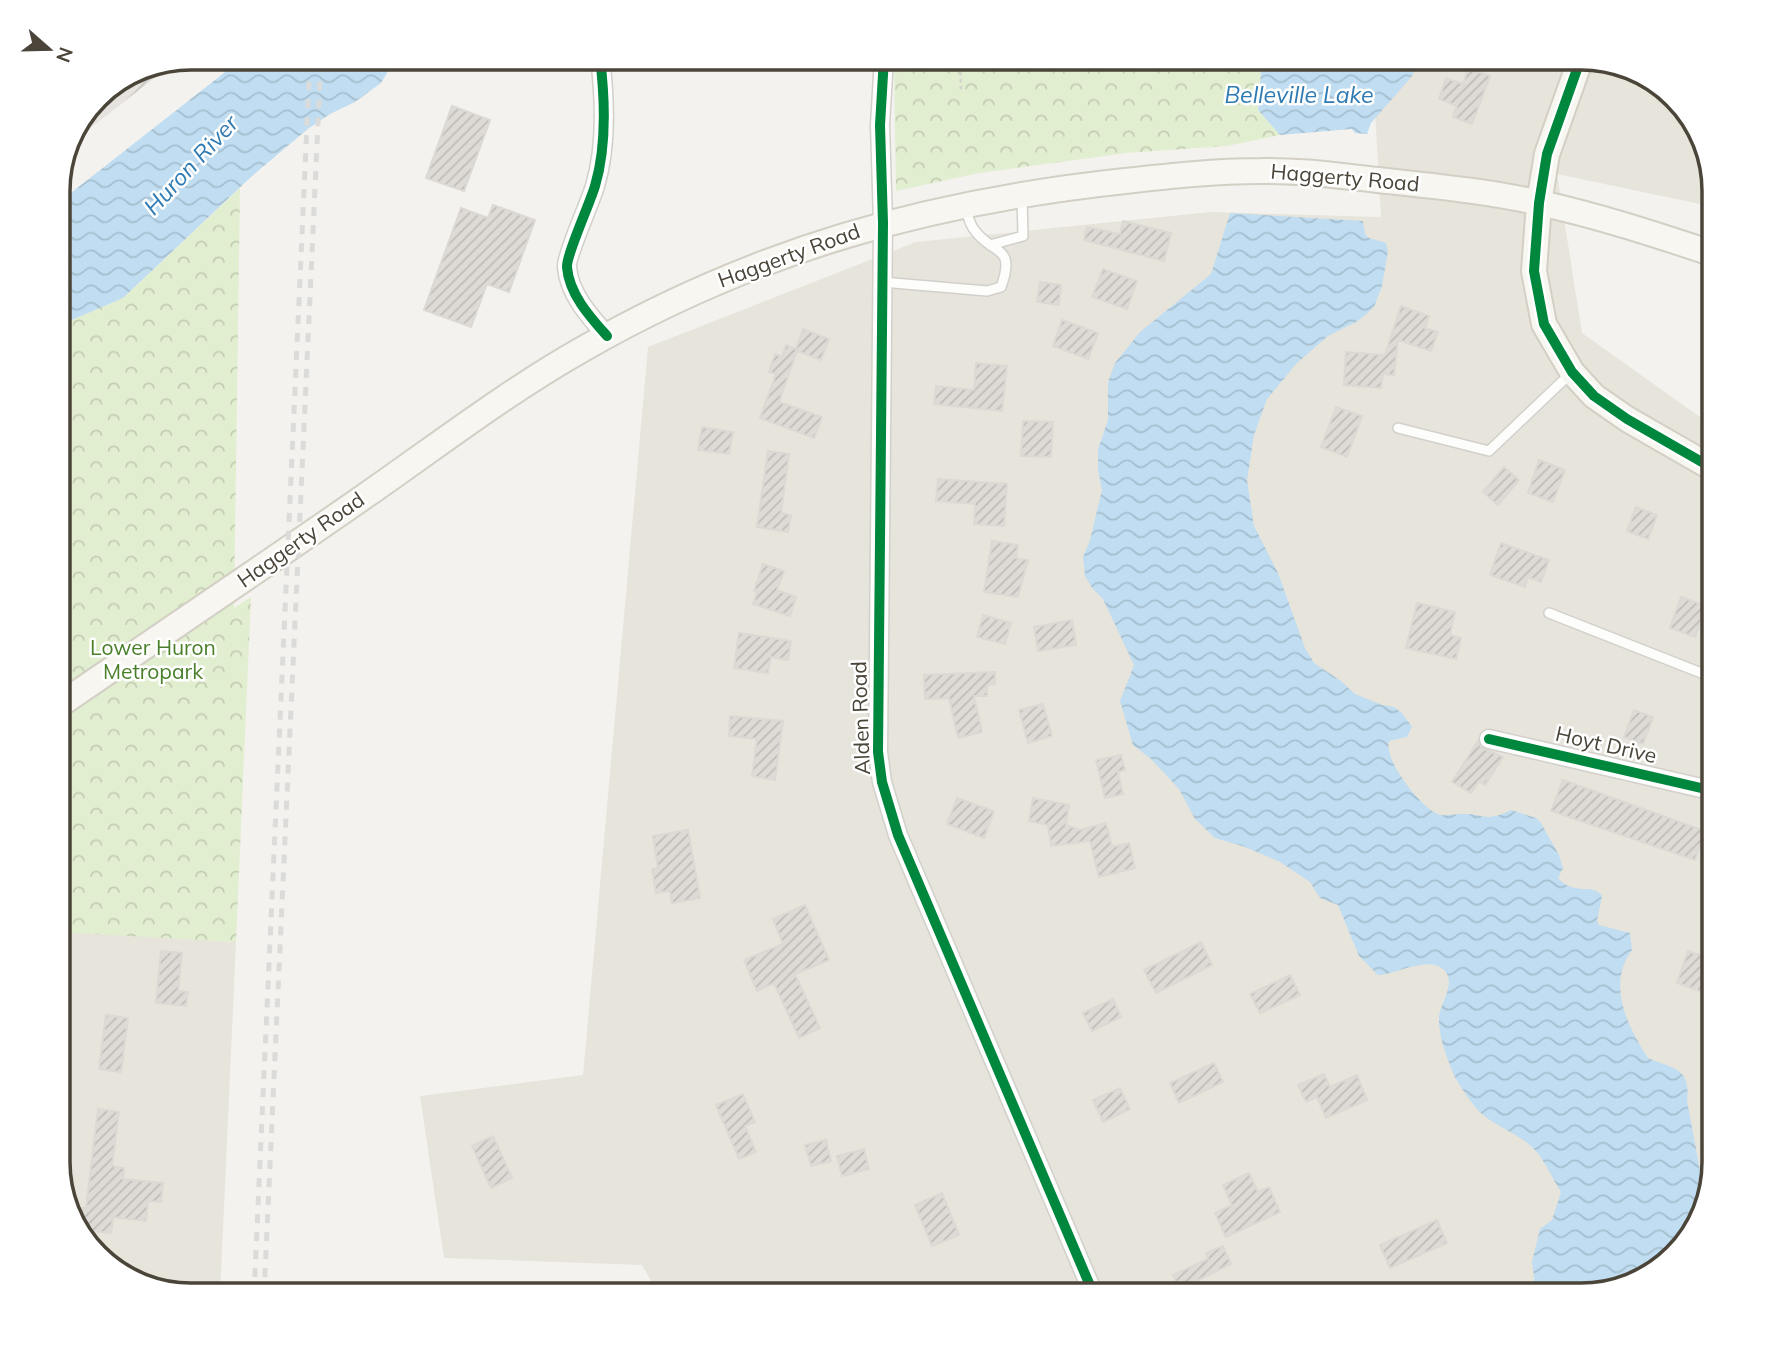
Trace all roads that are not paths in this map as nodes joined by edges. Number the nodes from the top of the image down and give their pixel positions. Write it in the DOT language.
graph roads {
  1 [pos="601,70"];
  2 [pos="883,70"];
  3 [pos="1577,70"];
  4 [pos="1022,194"];
  5 [pos="1539,203"];
  6 [pos="964,204"];
  7 [pos="883,223"];
  8 [pos="990,245"];
  9 [pos="1702,250"];
  10 [pos="882,282"];
  11 [pos="607,336"];
  12 [pos="1572,372"];
  13 [pos="1398,428"];
  14 [pos="1702,462"];
  15 [pos="1549,613"];
  16 [pos="1702,673"];
  17 [pos="70,698"];
  18 [pos="1489,738"];
  19 [pos="1702,788"];
  20 [pos="1089,1283"];
  1 -- 11 [label="street"];
  2 -- 7 [label="street, Alden Road"];
  3 -- 5 [label="main road"];
  4 -- 5 [label="main road, Haggerty Road"];
  4 -- 6 [label="main road, Haggerty Road"];
  4 -- 8 [label="lane"];
  5 -- 9 [label="main road, Haggerty Road"];
  5 -- 12 [label="main road"];
  6 -- 7 [label="main road, Haggerty Road"];
  6 -- 8 [label="lane"];
  7 -- 10 [label="street, Alden Road"];
  7 -- 11 [label="main road, Haggerty Road"];
  8 -- 10 [label="lane"];
  10 -- 20 [label="street, Alden Road"];
  11 -- 17 [label="main road, Haggerty Road"];
  12 -- 13 [label="lane"];
  12 -- 14 [label="main road"];
  15 -- 16 [label="lane"];
  18 -- 19 [label="street, Hoyt Drive"];
}
